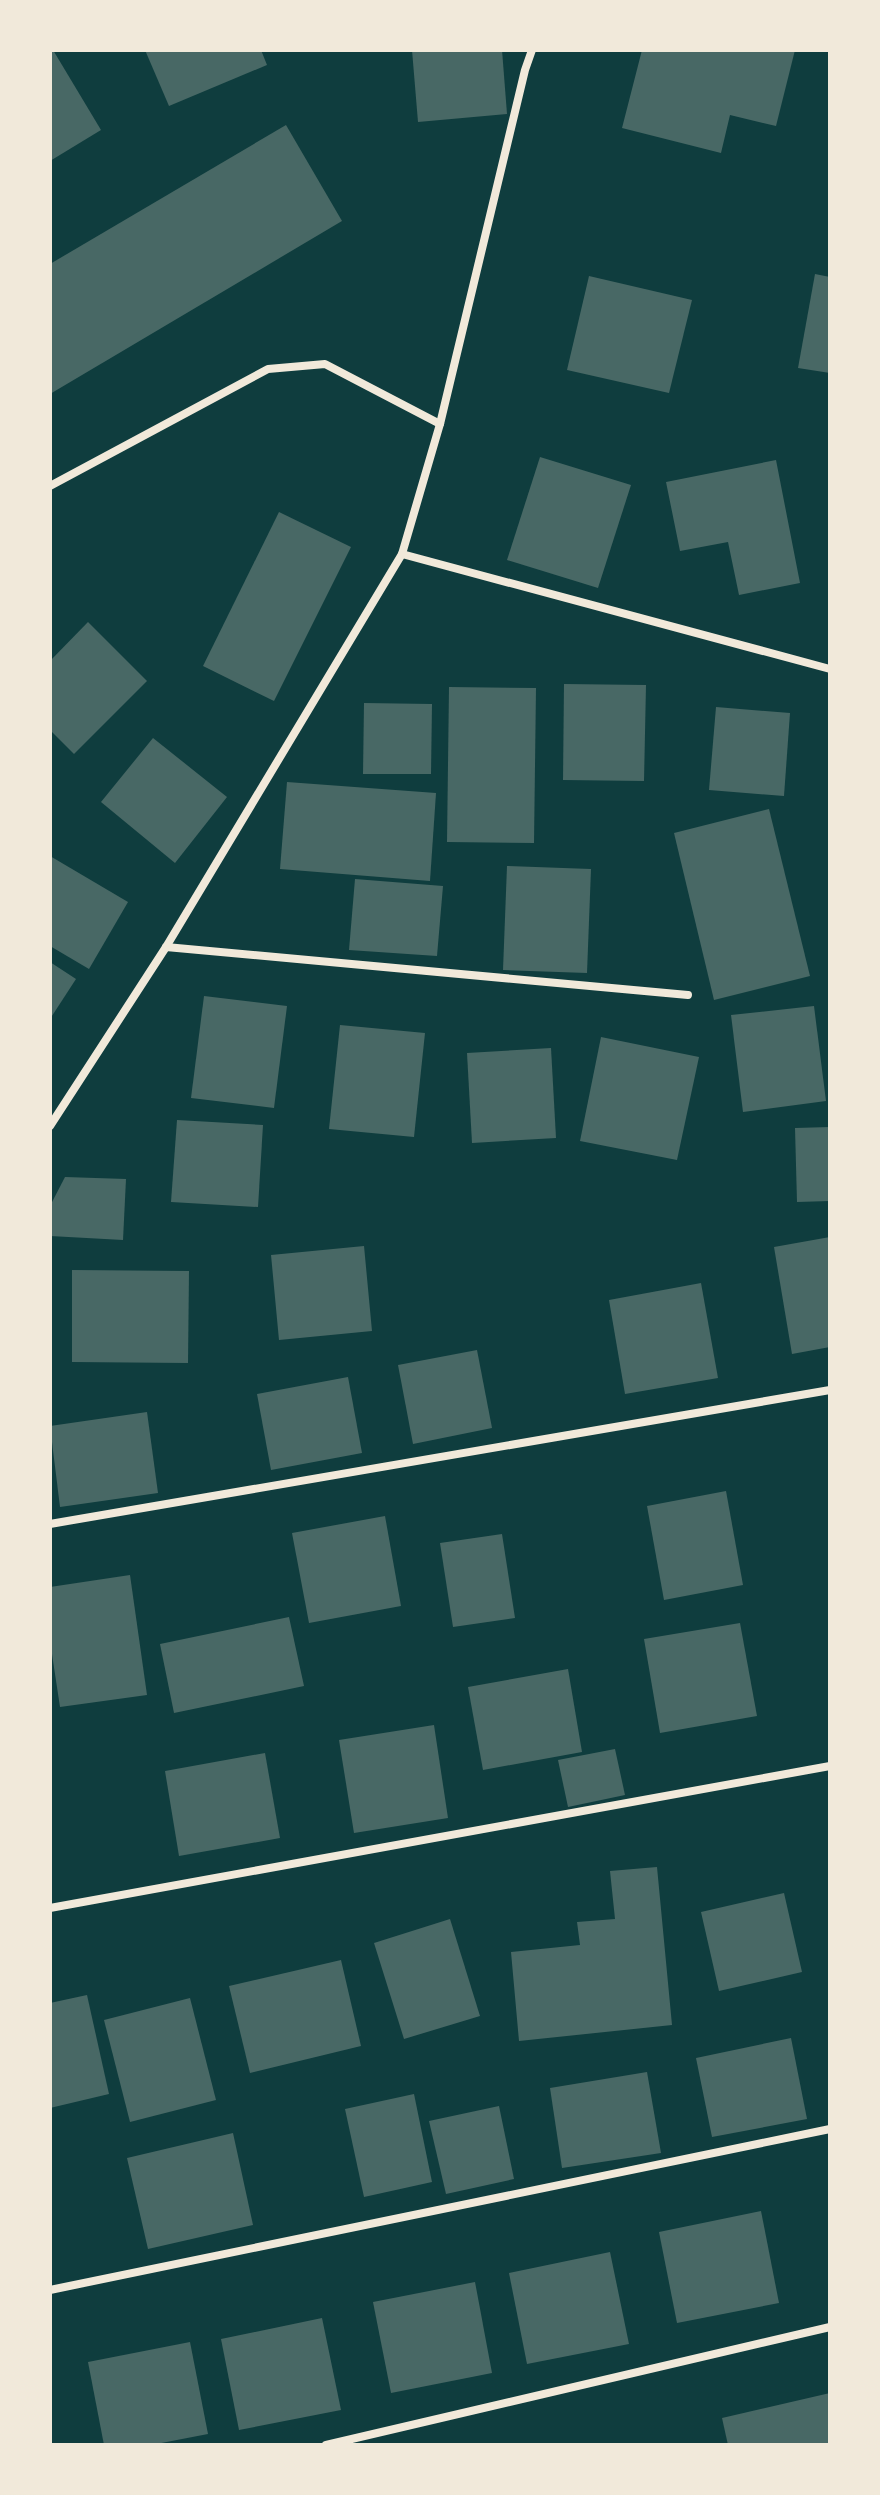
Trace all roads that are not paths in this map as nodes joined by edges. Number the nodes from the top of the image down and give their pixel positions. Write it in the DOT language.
graph roads {
  1 [pos="532,50"];
  2 [pos="440,424"];
  3 [pos="50,486"];
  4 [pos="402,554"];
  5 [pos="830,669"];
  6 [pos="166,947"];
  7 [pos="688,995"];
  8 [pos="50,1126"];
  9 [pos="830,1390"];
  10 [pos="50,1524"];
  11 [pos="830,1766"];
  12 [pos="50,1908"];
  13 [pos="830,2129"];
  14 [pos="50,2290"];
  15 [pos="830,2327"];
  16 [pos="326,2445"];
  1 -- 2 [label="street"];
  2 -- 3 [label="street"];
  2 -- 4 [label="street"];
  4 -- 5 [label="street"];
  4 -- 6 [label="street"];
  6 -- 7 [label="street"];
  6 -- 8 [label="street"];
  9 -- 10 [label="street"];
  11 -- 12 [label="street"];
  13 -- 14 [label="street"];
  15 -- 16 [label="street"];
}
